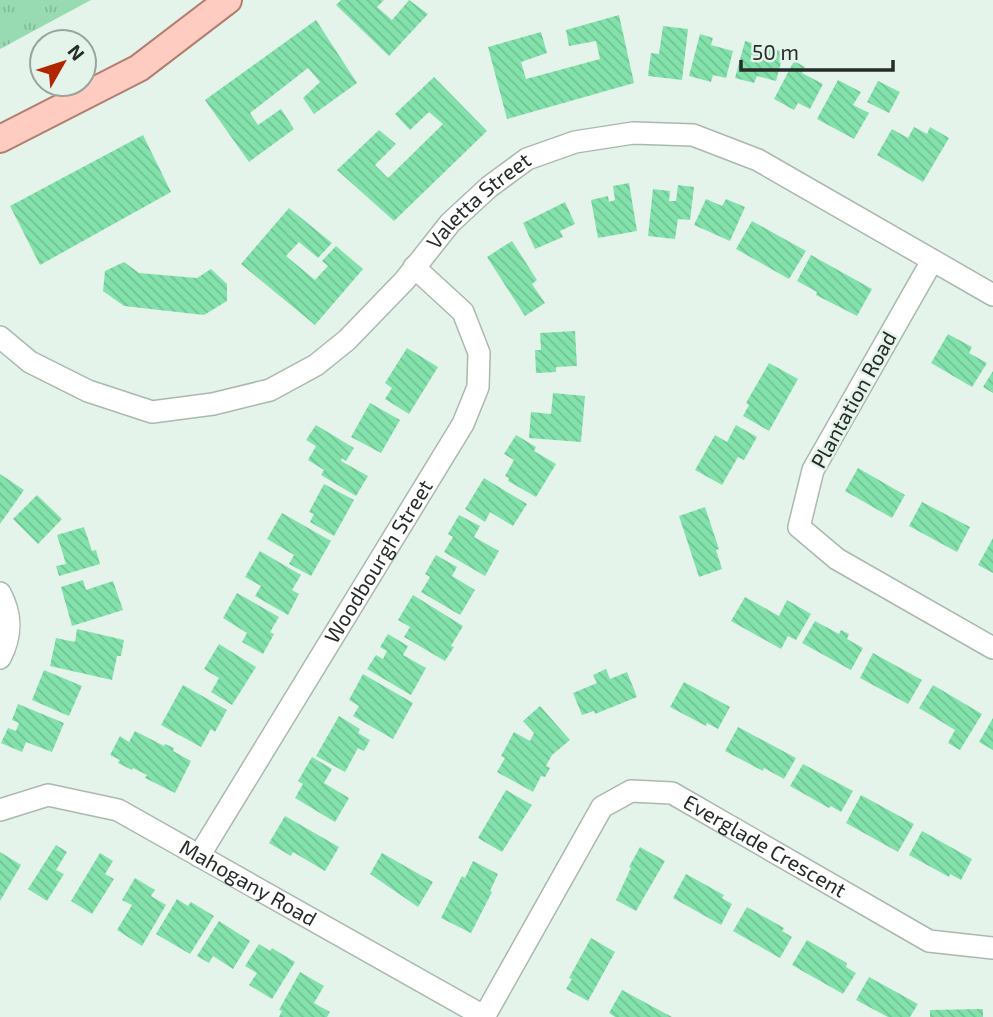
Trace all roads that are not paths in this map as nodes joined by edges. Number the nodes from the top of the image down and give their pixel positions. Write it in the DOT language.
graph roads {
  1 [pos="228,0"];
  2 [pos="0,139"];
  3 [pos="932,261"];
  4 [pos="414,267"];
  5 [pos="993,295"];
  6 [pos="0,337"];
  7 [pos="0,593"];
  8 [pos="993,648"];
  9 [pos="0,658"];
  10 [pos="0,810"];
  11 [pos="199,856"];
  12 [pos="993,948"];
  13 [pos="484,1017"];
  1 -- 2 [label="main road"];
  3 -- 4 [label="street, Valetta Street"];
  3 -- 5 [label="street, Valetta Street"];
  3 -- 8 [label="street, Plantation Road"];
  4 -- 6 [label="street, Valetta Street"];
  4 -- 11 [label="street, Woodbourgh Street"];
  7 -- 9 [label="street"];
  10 -- 11 [label="street, Mahogany Road"];
  11 -- 13 [label="street, Mahogany Road"];
  12 -- 13 [label="street, Everglade Crescent"];
}
